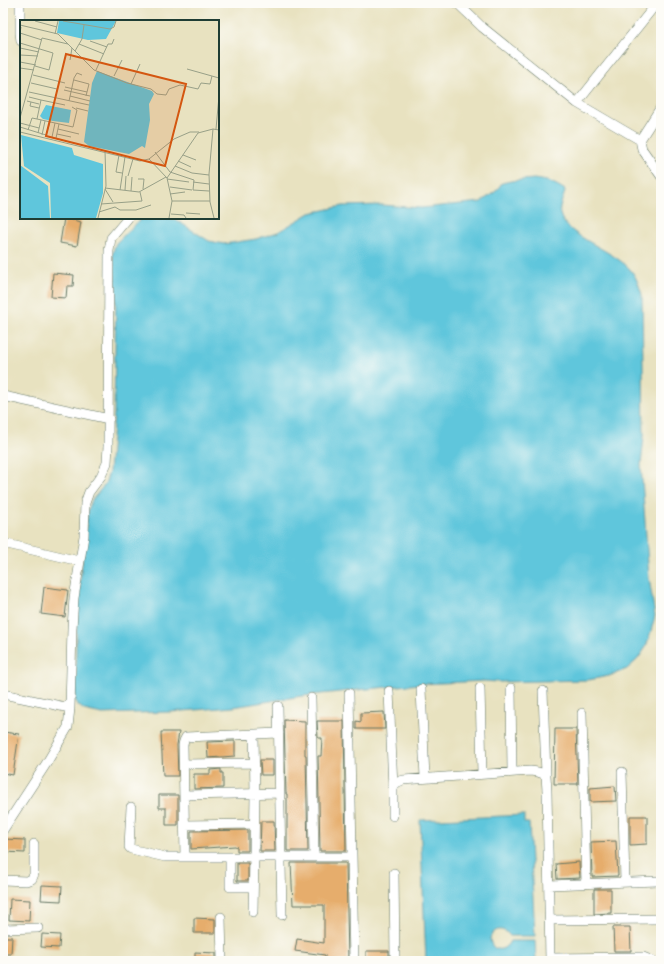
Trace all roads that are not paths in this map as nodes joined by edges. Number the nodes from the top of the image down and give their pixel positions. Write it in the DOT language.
graph roads {
  1 [pos="20,3"];
  2 [pos="457,3"];
  3 [pos="656,3"];
  4 [pos="20,20"];
  5 [pos="20,20"];
  6 [pos="20,33"];
  7 [pos="577,103"];
  8 [pos="661,107"];
  9 [pos="640,140"];
  10 [pos="661,176"];
  11 [pos="127,219"];
  12 [pos="3,396"];
  13 [pos="109,419"];
  14 [pos="3,543"];
  15 [pos="79,561"];
  16 [pos="480,688"];
  17 [pos="511,688"];
  18 [pos="421,689"];
  19 [pos="389,691"];
  20 [pos="543,691"];
  21 [pos="349,693"];
  22 [pos="3,694"];
  23 [pos="311,698"];
  24 [pos="278,706"];
  25 [pos="70,708"];
  26 [pos="582,713"];
  27 [pos="279,733"];
  28 [pos="254,735"];
  29 [pos="254,763"];
  30 [pos="184,764"];
  31 [pos="512,772"];
  32 [pos="622,772"];
  33 [pos="482,774"];
  34 [pos="546,775"];
  35 [pos="425,778"];
  36 [pos="393,788"];
  37 [pos="255,794"];
  38 [pos="280,794"];
  39 [pos="184,795"];
  40 [pos="131,807"];
  41 [pos="393,816"];
  42 [pos="254,824"];
  43 [pos="184,825"];
  44 [pos="3,830"];
  45 [pos="34,844"];
  46 [pos="185,857"];
  47 [pos="230,857"];
  48 [pos="282,857"];
  49 [pos="314,857"];
  50 [pos="352,857"];
  51 [pos="254,858"];
  52 [pos="394,873"];
  53 [pos="3,880"];
  54 [pos="625,882"];
  55 [pos="658,882"];
  56 [pos="586,884"];
  57 [pos="549,885"];
  58 [pos="254,888"];
  59 [pos="253,912"];
  60 [pos="282,915"];
  61 [pos="220,917"];
  62 [pos="658,919"];
  63 [pos="549,920"];
  64 [pos="38,928"];
  65 [pos="3,929"];
  66 [pos="550,959"];
  67 [pos="222,961"];
  68 [pos="354,961"];
  69 [pos="394,961"];
  70 [pos="653,961"];
  1 -- 4 [label="street"];
  2 -- 7 [label="street"];
  3 -- 7 [label="street"];
  5 -- 6 [label="street"];
  7 -- 9 [label="street"];
  8 -- 9 [label="street"];
  9 -- 10 [label="street"];
  11 -- 13 [label="street"];
  12 -- 13 [label="street"];
  13 -- 15 [label="street"];
  14 -- 15 [label="street"];
  15 -- 25 [label="street"];
  16 -- 33 [label="street"];
  17 -- 31 [label="street"];
  18 -- 35 [label="street"];
  19 -- 36 [label="street"];
  20 -- 34 [label="street"];
  21 -- 50 [label="street"];
  22 -- 25 [label="street"];
  23 -- 49 [label="street"];
  24 -- 27 [label="street"];
  25 -- 44 [label="street"];
  26 -- 56 [label="street"];
  27 -- 28 [label="street"];
  27 -- 38 [label="street"];
  28 -- 29 [label="street"];
  28 -- 30 [label="street"];
  29 -- 30 [label="street"];
  29 -- 37 [label="street"];
  30 -- 39 [label="street"];
  31 -- 33 [label="street"];
  31 -- 34 [label="street"];
  32 -- 54 [label="street"];
  33 -- 35 [label="street"];
  34 -- 57 [label="street"];
  35 -- 36 [label="street"];
  36 -- 41 [label="street"];
  37 -- 38 [label="street"];
  37 -- 39 [label="street"];
  37 -- 42 [label="street"];
  38 -- 48 [label="street"];
  39 -- 43 [label="street"];
  40 -- 46 [label="street"];
  42 -- 43 [label="street"];
  42 -- 51 [label="street"];
  43 -- 46 [label="street"];
  45 -- 53 [label="street"];
  46 -- 47 [label="street"];
  47 -- 51 [label="street"];
  47 -- 58 [label="street"];
  48 -- 49 [label="street"];
  48 -- 51 [label="street"];
  48 -- 60 [label="street"];
  49 -- 50 [label="street"];
  50 -- 68 [label="street"];
  51 -- 58 [label="street"];
  52 -- 69 [label="street"];
  54 -- 55 [label="street"];
  54 -- 56 [label="street"];
  56 -- 57 [label="street"];
  57 -- 63 [label="street"];
  58 -- 59 [label="street"];
  61 -- 67 [label="street"];
  62 -- 63 [label="street"];
  63 -- 66 [label="street"];
  64 -- 65 [label="street"];
  66 -- 70 [label="street"];
}
